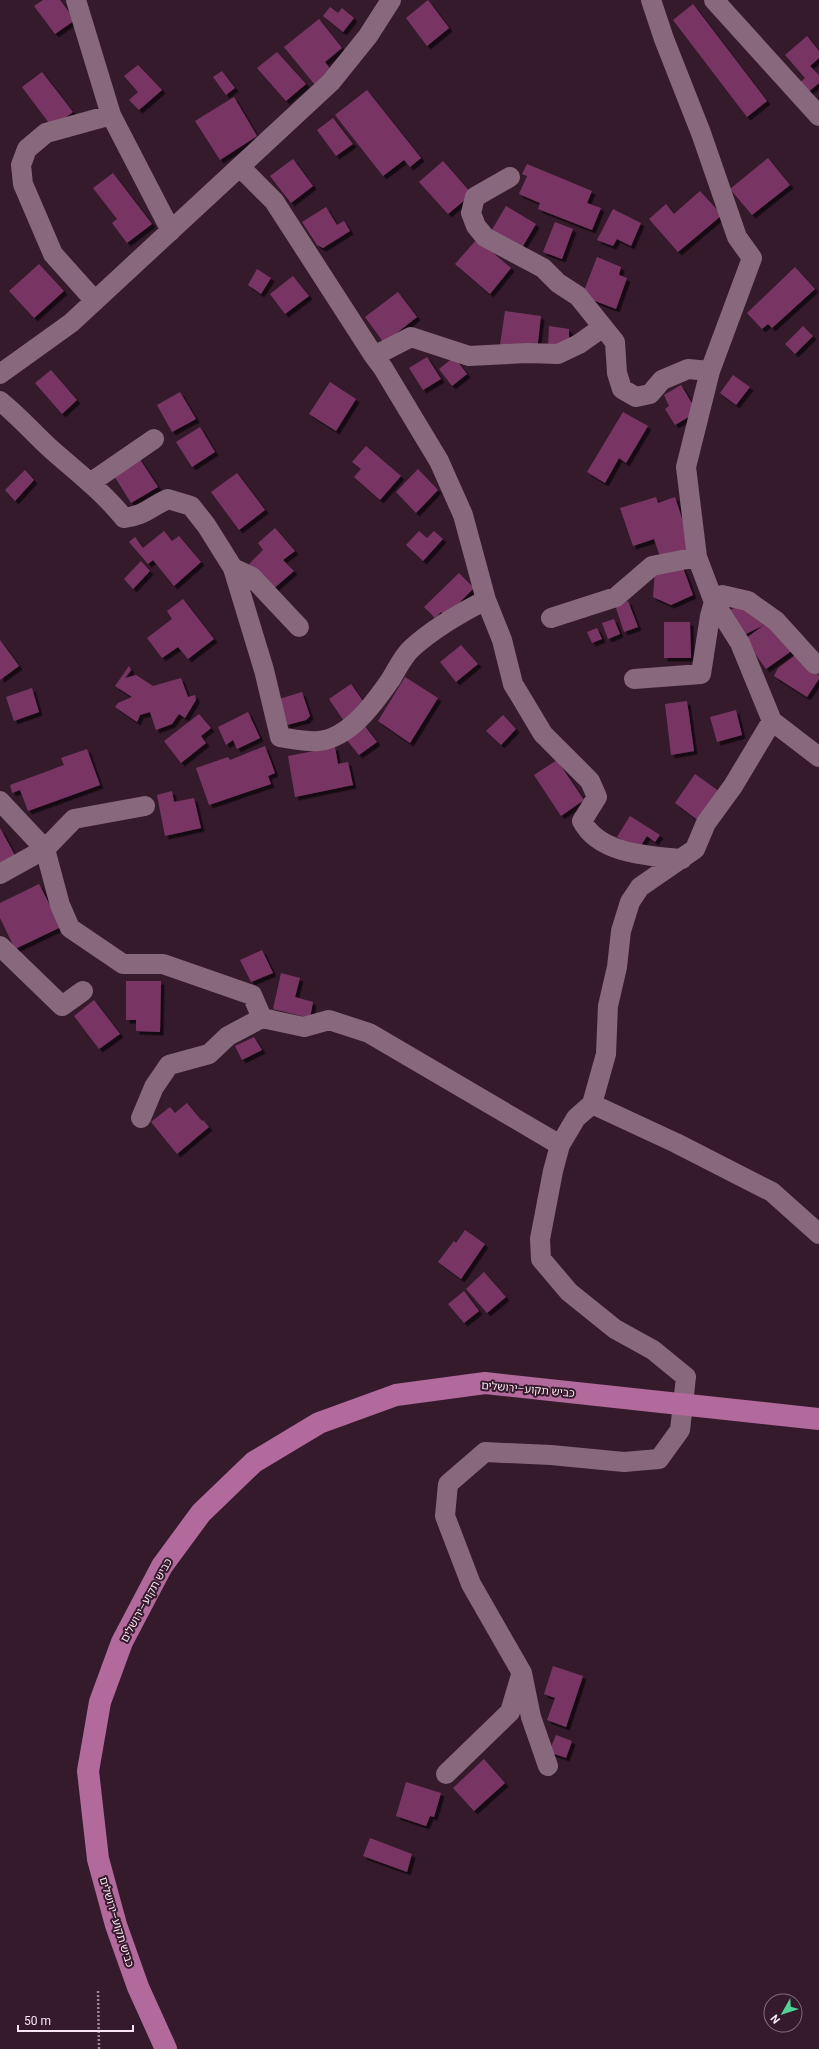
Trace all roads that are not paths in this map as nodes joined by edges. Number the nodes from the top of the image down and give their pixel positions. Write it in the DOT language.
graph roads {
  1 [pos="76,0"];
  2 [pos="390,0"];
  3 [pos="651,0"];
  4 [pos="714,0"];
  5 [pos="719,0"];
  6 [pos="728,18"];
  7 [pos="111,115"];
  8 [pos="819,116"];
  9 [pos="240,167"];
  10 [pos="510,177"];
  11 [pos="171,231"];
  12 [pos="95,300"];
  13 [pos="603,327"];
  14 [pos="374,356"];
  15 [pos="710,371"];
  16 [pos="0,374"];
  17 [pos="0,401"];
  18 [pos="154,439"];
  19 [pos="90,483"];
  20 [pos="697,557"];
  21 [pos="233,568"];
  22 [pos="486,600"];
  23 [pos="714,602"];
  24 [pos="551,618"];
  25 [pos="299,627"];
  26 [pos="815,664"];
  27 [pos="634,679"];
  28 [pos="772,721"];
  29 [pos="819,757"];
  30 [pos="0,801"];
  31 [pos="145,806"];
  32 [pos="46,849"];
  33 [pos="682,859"];
  34 [pos="0,874"];
  35 [pos="0,946"];
  36 [pos="83,991"];
  37 [pos="262,1018"];
  38 [pos="592,1104"];
  39 [pos="141,1118"];
  40 [pos="560,1145"];
  41 [pos="819,1234"];
  42 [pos="819,1419"];
  43 [pos="522,1673"];
  44 [pos="548,1766"];
  45 [pos="446,1774"];
  46 [pos="166,2049"];
  1 -- 7 [label="street"];
  2 -- 9 [label="street"];
  3 -- 15 [label="street"];
  4 -- 6 [label="street"];
  5 -- 6 [label="street"];
  6 -- 8 [label="street"];
  7 -- 11 [label="street"];
  7 -- 12 [label="street"];
  9 -- 11 [label="street"];
  9 -- 14 [label="street"];
  10 -- 13 [label="street"];
  11 -- 12 [label="street"];
  12 -- 16 [label="street"];
  13 -- 14 [label="street"];
  13 -- 15 [label="street"];
  14 -- 22 [label="street"];
  15 -- 20 [label="street"];
  17 -- 19 [label="street"];
  18 -- 19 [label="street"];
  19 -- 21 [label="street"];
  20 -- 23 [label="street"];
  20 -- 24 [label="street"];
  21 -- 22 [label="street"];
  21 -- 25 [label="street"];
  22 -- 33 [label="street"];
  23 -- 26 [label="street"];
  23 -- 27 [label="street"];
  23 -- 28 [label="street"];
  28 -- 29 [label="street"];
  28 -- 33 [label="street"];
  30 -- 32 [label="street"];
  31 -- 32 [label="street"];
  32 -- 34 [label="street"];
  32 -- 37 [label="street"];
  33 -- 38 [label="street"];
  35 -- 36 [label="street"];
  37 -- 39 [label="street"];
  37 -- 40 [label="street"];
  38 -- 40 [label="street"];
  38 -- 41 [label="street"];
  40 -- 43 [label="street"];
  42 -- 46 [label="main road, כביש תקוע–ירושלים"];
  43 -- 44 [label="street"];
  43 -- 45 [label="street"];
}
